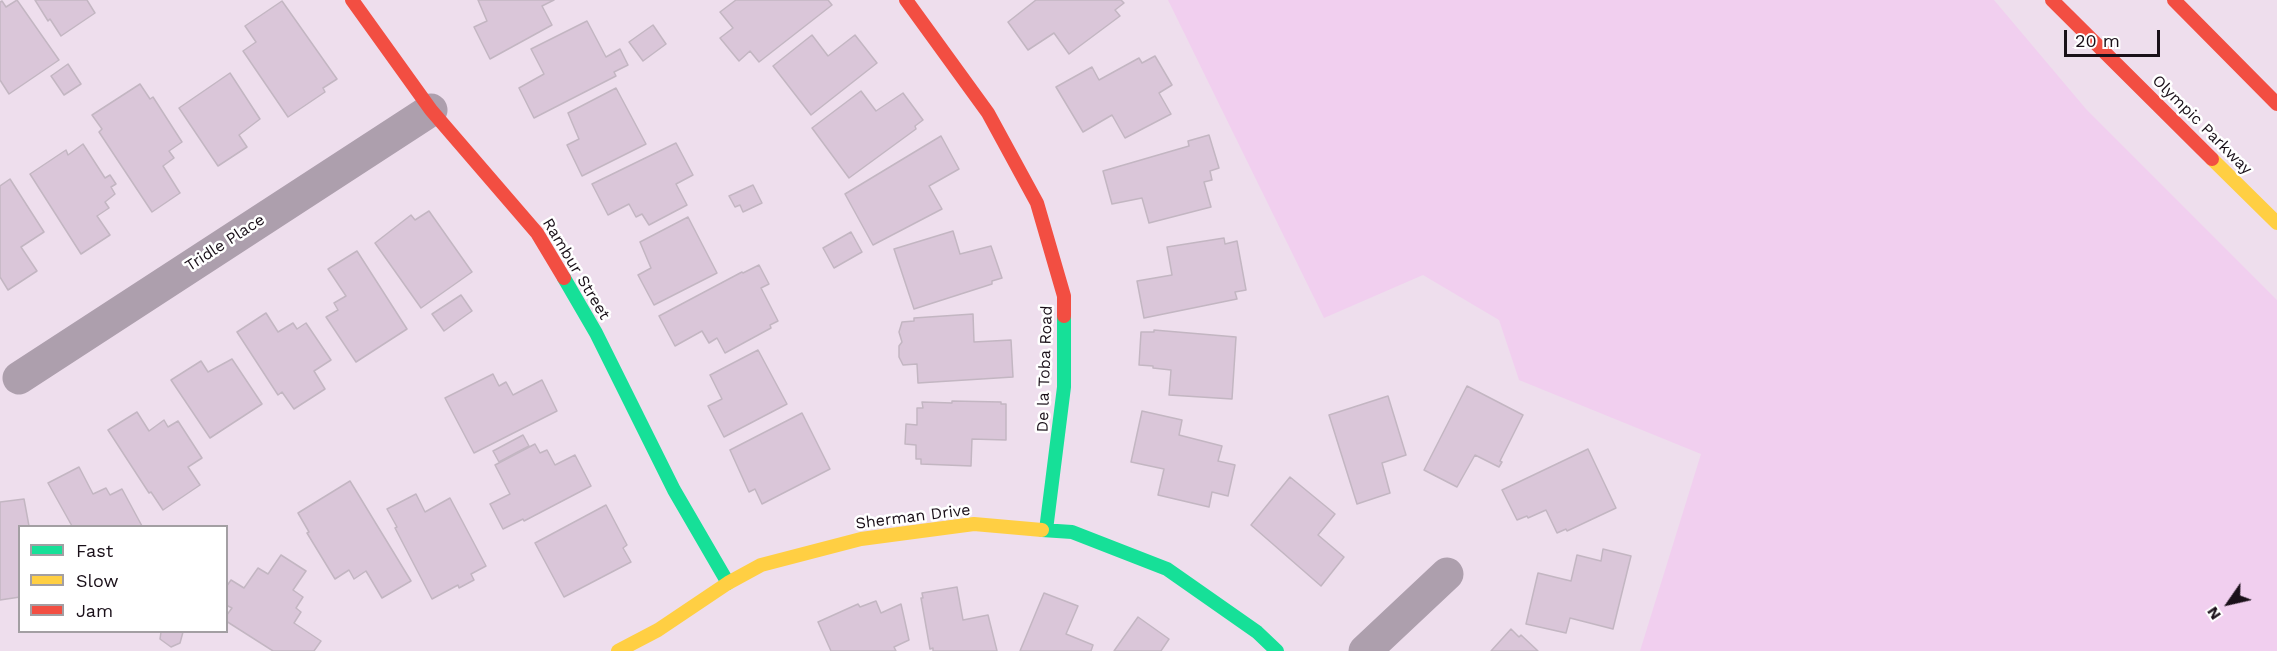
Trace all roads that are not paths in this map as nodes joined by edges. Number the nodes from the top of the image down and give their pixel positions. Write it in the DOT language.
graph roads {
  1 [pos="352,0"];
  2 [pos="906,0"];
  3 [pos="2052,0"];
  4 [pos="2174,0"];
  5 [pos="2277,104"];
  6 [pos="431,110"];
  7 [pos="2277,223"];
  8 [pos="19,378"];
  9 [pos="1046,530"];
  10 [pos="1447,574"];
  11 [pos="728,583"];
  12 [pos="618,651"];
  13 [pos="1277,651"];
  14 [pos="1365,651"];
  1 -- 6 [label="street, Rambur Street"];
  2 -- 9 [label="street, De la Toba Road"];
  3 -- 7 [label="street, Olympic Parkway"];
  4 -- 5 [label="street"];
  6 -- 8 [label="street, Tridle Place"];
  6 -- 11 [label="street, Rambur Street"];
  9 -- 11 [label="street, Sherman Drive"];
  9 -- 13 [label="street, Sherman Drive"];
  10 -- 14 [label="street"];
  11 -- 12 [label="street, Sherman Drive"];
}
